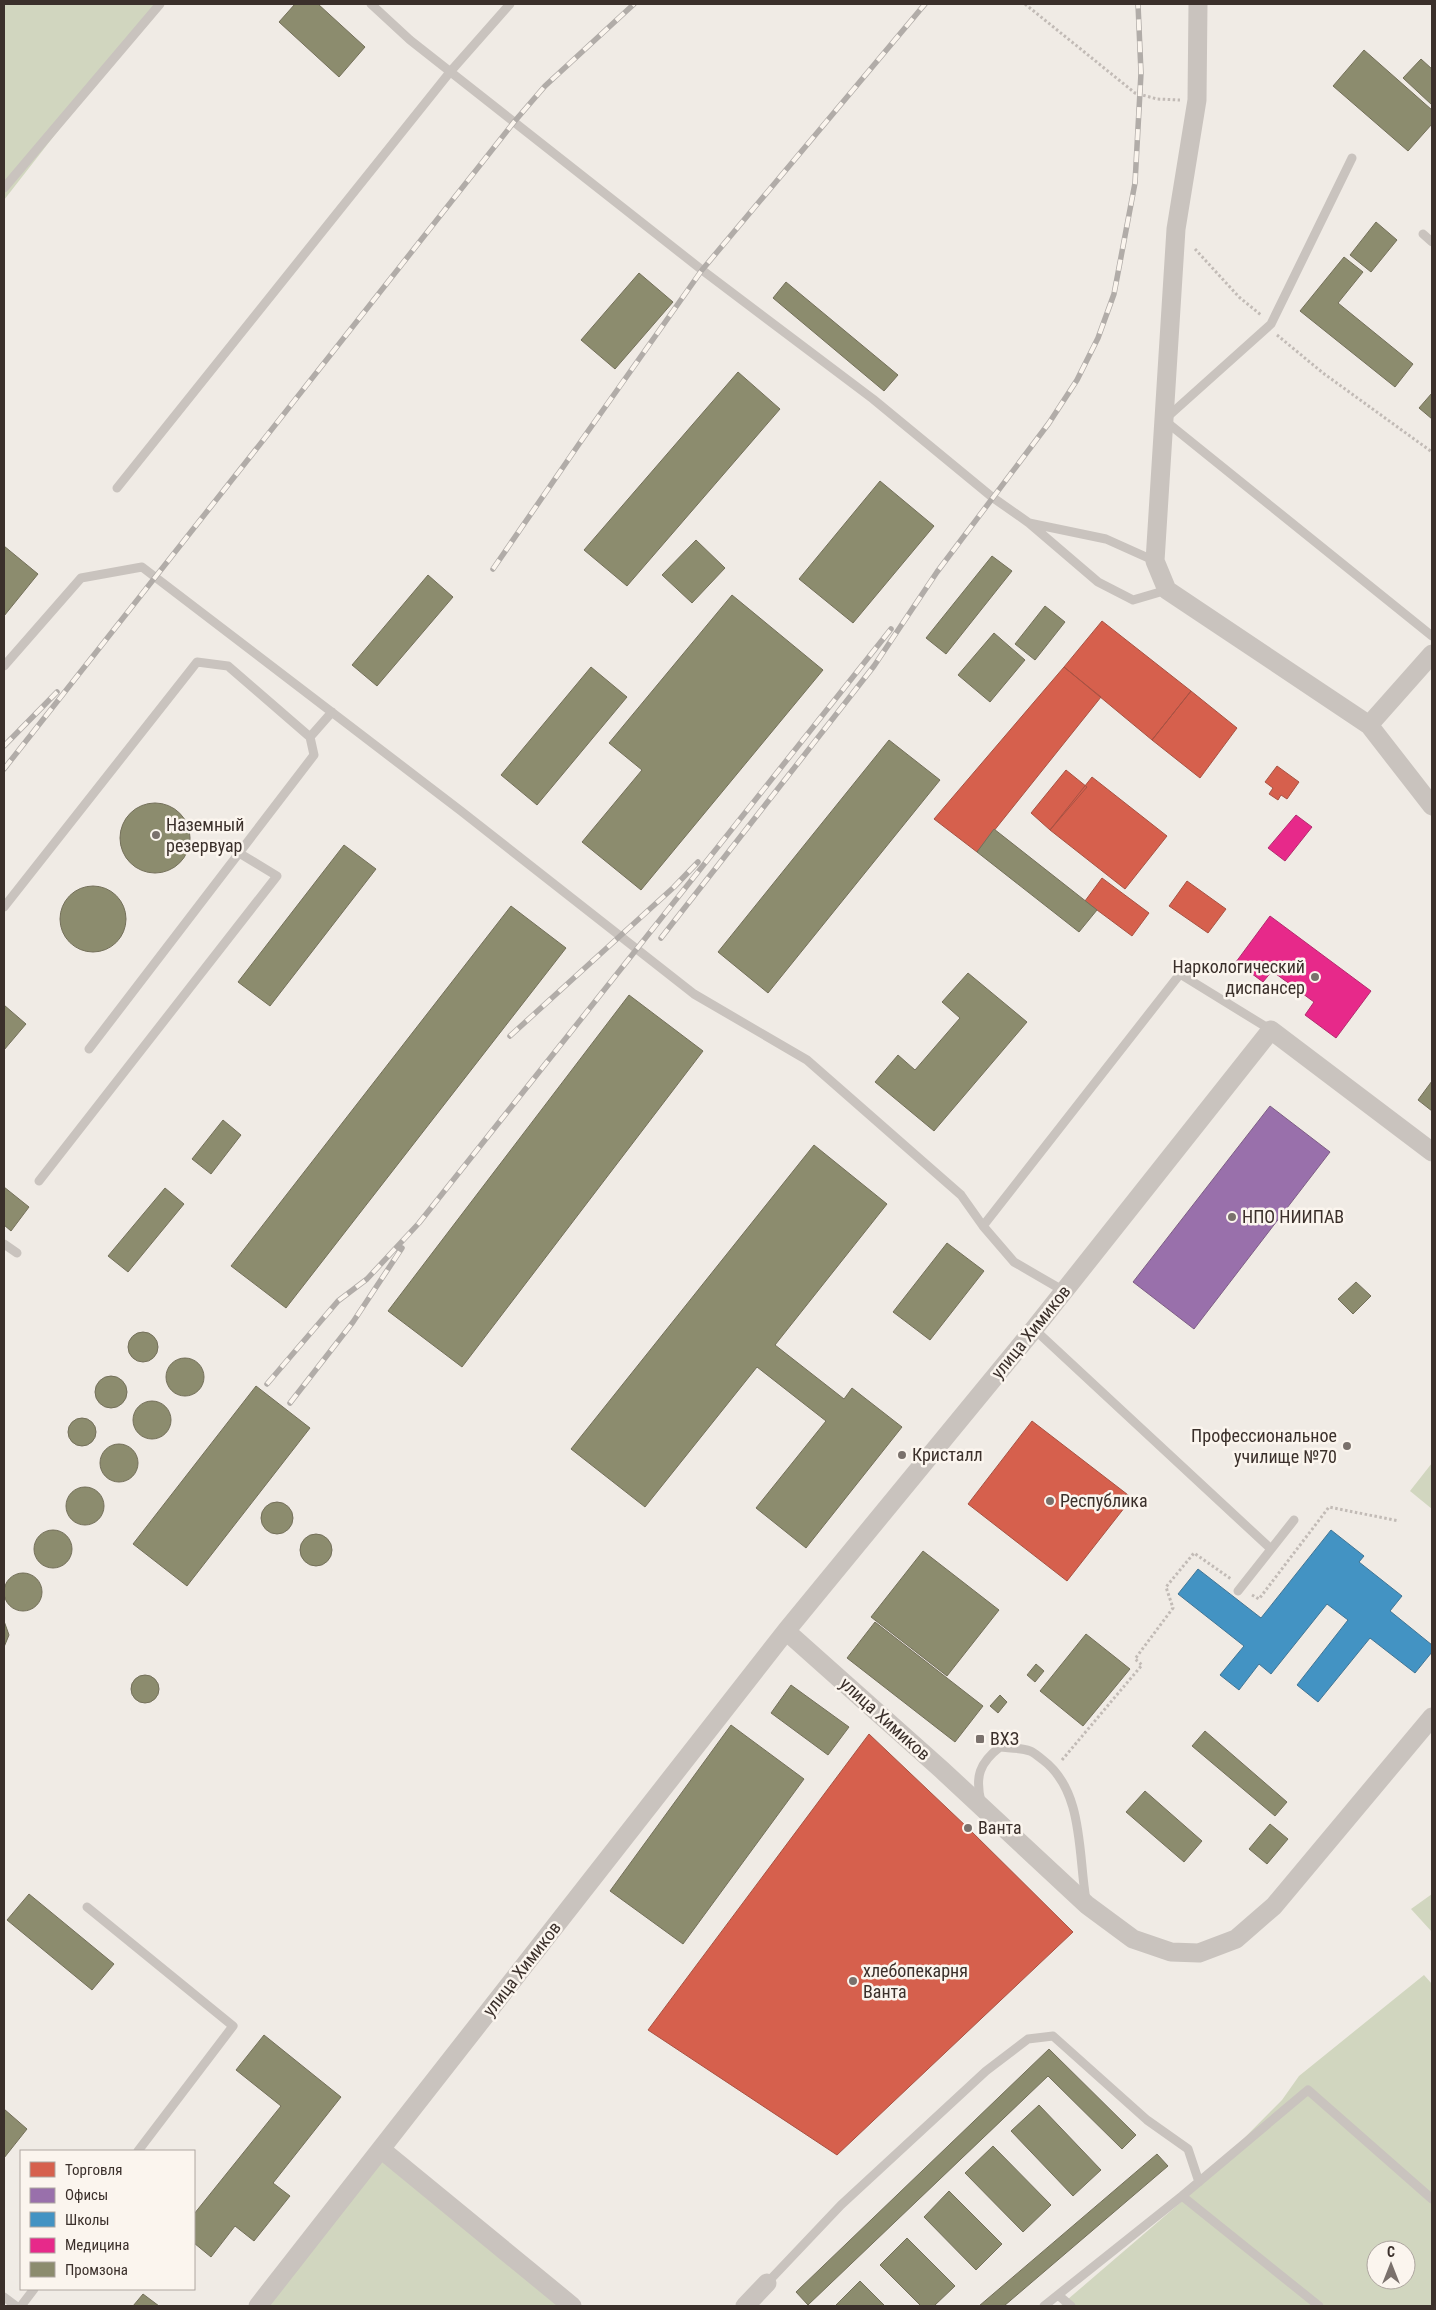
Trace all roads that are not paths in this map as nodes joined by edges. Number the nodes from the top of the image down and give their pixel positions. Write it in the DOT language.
graph roads {
  1 [pos="160,4"];
  2 [pos="371,4"];
  3 [pos="510,4"];
  4 [pos="1198,4"];
  5 [pos="450,72"];
  6 [pos="1352,158"];
  7 [pos="4,188"];
  8 [pos="1424,234"];
  9 [pos="1432,242"];
  10 [pos="1164,420"];
  11 [pos="117,488"];
  12 [pos="1028,523"];
  13 [pos="1155,561"];
  14 [pos="1167,590"];
  15 [pos="1432,636"];
  16 [pos="1432,654"];
  17 [pos="4,666"];
  18 [pos="332,712"];
  19 [pos="1369,725"];
  20 [pos="310,737"];
  21 [pos="1432,806"];
  22 [pos="239,853"];
  23 [pos="4,907"];
  24 [pos="1271,1030"];
  25 [pos="89,1049"];
  26 [pos="1432,1152"];
  27 [pos="39,1180"];
  28 [pos="983,1226"];
  29 [pos="4,1244"];
  30 [pos="17,1253"];
  31 [pos="1064,1291"];
  32 [pos="1034,1329"];
  33 [pos="1294,1520"];
  34 [pos="1271,1549"];
  35 [pos="1239,1589"];
  36 [pos="786,1631"];
  37 [pos="1432,1717"];
  38 [pos="983,1808"];
  39 [pos="1087,1905"];
  40 [pos="87,1907"];
  41 [pos="139,2150"];
  42 [pos="382,2150"];
  43 [pos="1199,2182"];
  44 [pos="1182,2196"];
  45 [pos="1432,2199"];
  46 [pos="767,2283"];
  47 [pos="33,2290"];
  48 [pos="1058,2296"];
  49 [pos="4,2297"];
  50 [pos="16,2306"];
  51 [pos="21,2306"];
  52 [pos="258,2306"];
  53 [pos="572,2306"];
  54 [pos="745,2306"];
  55 [pos="1044,2306"];
  56 [pos="1071,2306"];
  57 [pos="1319,2306"];
  1 -- 7 [label="lane"];
  2 -- 5 [label="lane"];
  3 -- 5 [label="lane"];
  4 -- 10 [label="street"];
  5 -- 11 [label="lane"];
  5 -- 12 [label="lane"];
  6 -- 10 [label="lane"];
  8 -- 9 [label="lane"];
  10 -- 13 [label="street"];
  10 -- 15 [label="lane"];
  12 -- 13 [label="lane"];
  12 -- 14 [label="lane"];
  13 -- 14 [label="street"];
  14 -- 19 [label="street"];
  16 -- 19 [label="street"];
  17 -- 18 [label="lane"];
  18 -- 20 [label="lane"];
  18 -- 28 [label="lane"];
  19 -- 21 [label="street"];
  20 -- 22 [label="lane"];
  20 -- 23 [label="lane"];
  22 -- 25 [label="lane"];
  22 -- 27 [label="lane"];
  24 -- 26 [label="street"];
  24 -- 28 [label="lane"];
  24 -- 31 [label="street, улица Химиков"];
  28 -- 31 [label="lane"];
  29 -- 30 [label="lane"];
  31 -- 32 [label="street, улица Химиков"];
  32 -- 34 [label="lane"];
  32 -- 36 [label="street, улица Химиков"];
  33 -- 34 [label="lane"];
  34 -- 35 [label="lane"];
  36 -- 38 [label="street, улица Химиков"];
  36 -- 42 [label="street, улица Химиков"];
  37 -- 39 [label="street, улица Химиков"];
  38 -- 39 [label="street, улица Химиков"];
  38 -- 39 [label="lane"];
  40 -- 41 [label="lane"];
  42 -- 52 [label="street, улица Химиков"];
  42 -- 53 [label="street"];
  43 -- 44 [label="lane"];
  43 -- 45 [label="lane"];
  43 -- 46 [label="lane"];
  44 -- 48 [label="lane"];
  44 -- 57 [label="lane"];
  46 -- 54 [label="street"];
  47 -- 51 [label="lane"];
  48 -- 55 [label="lane"];
  48 -- 56 [label="lane"];
  49 -- 50 [label="lane"];
}
